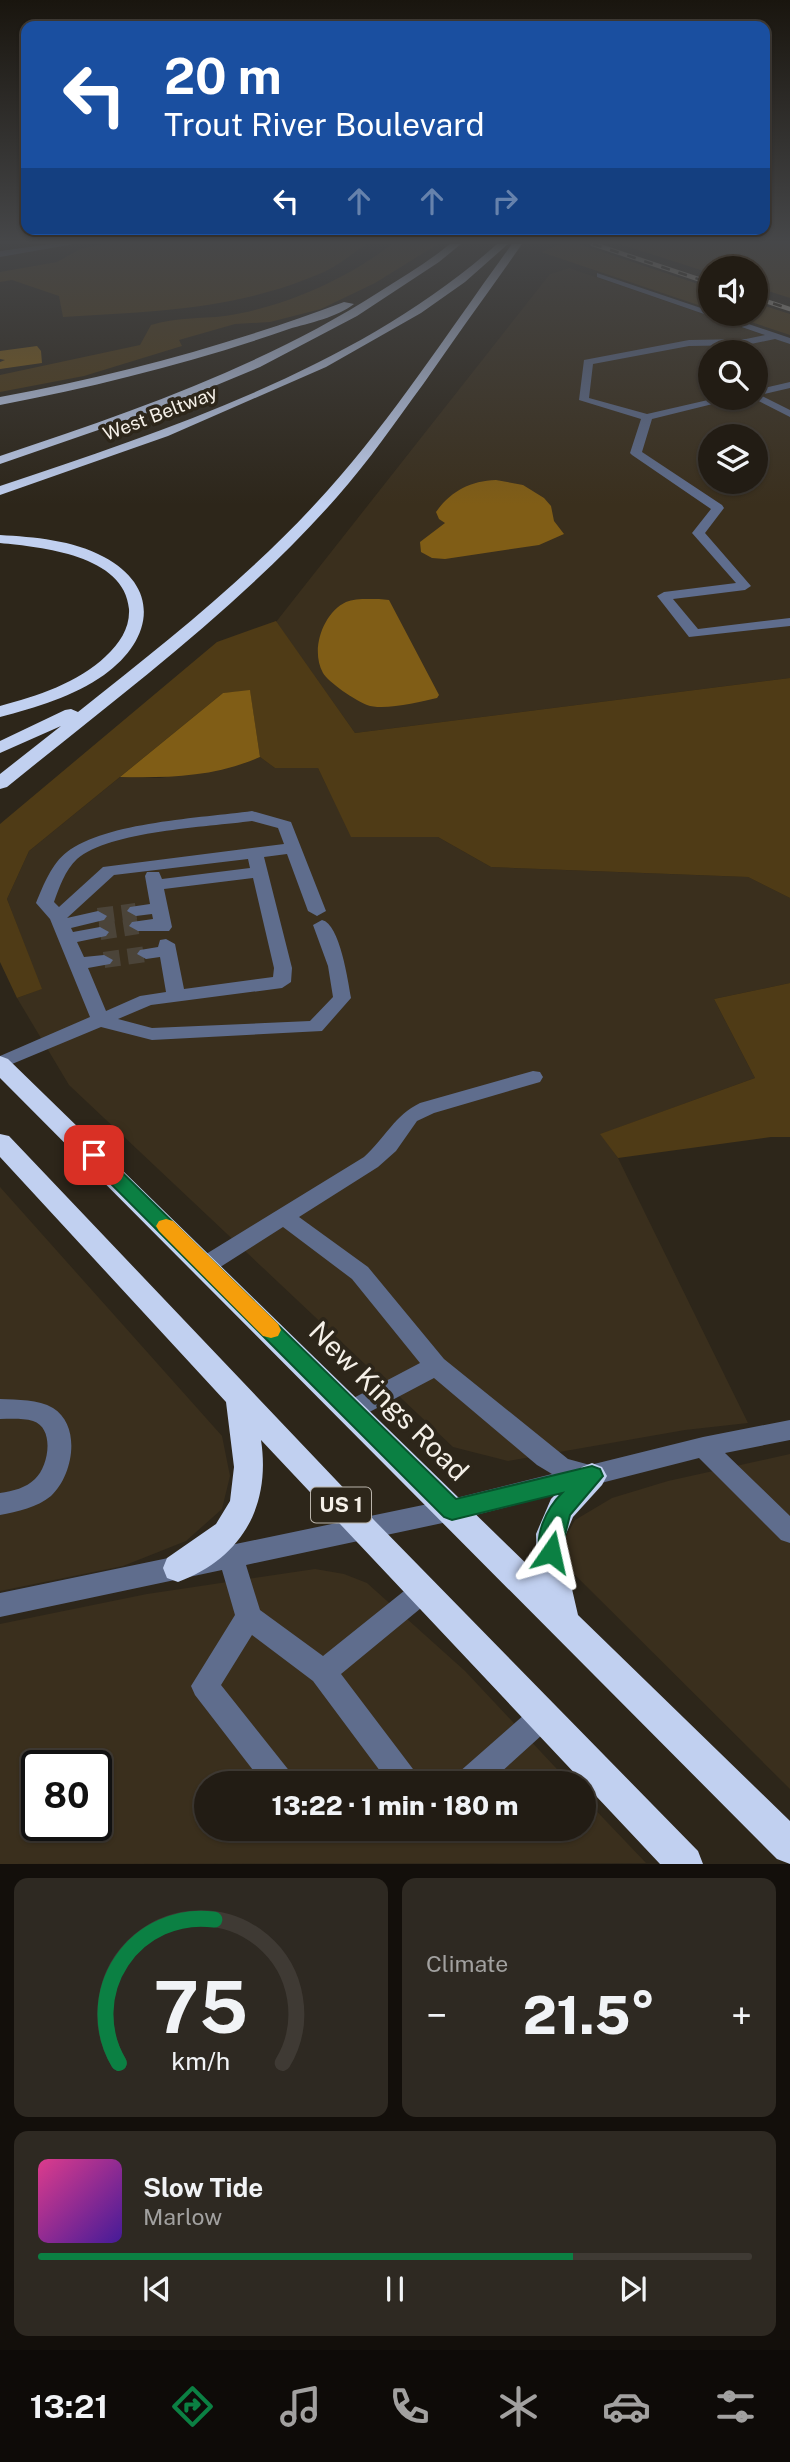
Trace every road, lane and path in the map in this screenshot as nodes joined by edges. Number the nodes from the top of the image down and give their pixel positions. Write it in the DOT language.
graph roads {
  1 [pos="277,331"];
  2 [pos="320,331"];
  3 [pos="386,331"];
  4 [pos="455,331"];
  5 [pos="762,331"];
  6 [pos="777,336"];
  7 [pos="790,341"];
  8 [pos="790,385"];
  9 [pos="768,391"];
  10 [pos="0,401"];
  11 [pos="768,402"];
  12 [pos="698,406"];
  13 [pos="790,414"];
  14 [pos="647,417"];
  15 [pos="0,460"];
  16 [pos="0,491"];
  17 [pos="0,539"];
  18 [pos="790,622"];
  19 [pos="100,701"];
  20 [pos="0,712"];
  21 [pos="0,748"];
  22 [pos="0,783"];
  23 [pos="294,848"];
  24 [pos="254,853"];
  25 [pos="150,866"];
  26 [pos="259,872"];
  27 [pos="155,885"];
  28 [pos="137,919"];
  29 [pos="99,924"];
  30 [pos="62,927"];
  31 [pos="164,931"];
  32 [pos="146,954"];
  33 [pos="104,960"];
  34 [pos="77,964"];
  35 [pos="176,996"];
  36 [pos="101,1021"];
  37 [pos="0,1063"];
  38 [pos="533,1077"];
  39 [pos="0,1142"];
  40 [pos="284,1217"];
  41 [pos="206,1265"];
  42 [pos="436,1366"];
  43 [pos="239,1396"];
  44 [pos="0,1409"];
  45 [pos="352,1410"];
  46 [pos="790,1430"];
  47 [pos="703,1447"];
  48 [pos="592,1476"];
  49 [pos="0,1504"];
  50 [pos="452,1510"];
  51 [pos="363,1529"];
  52 [pos="790,1532"];
  53 [pos="231,1557"];
  54 [pos="178,1568"];
  55 [pos="423,1591"];
  56 [pos="0,1605"];
  57 [pos="249,1617"];
  58 [pos="565,1622"];
  59 [pos="323,1672"];
  60 [pos="543,1716"];
  61 [pos="272,1771"];
  62 [pos="396,1771"];
  63 [pos="481,1771"];
  64 [pos="790,1846"];
  65 [pos="685,1864"];
  1 -- 10 [label="highway"];
  2 -- 15 [label="highway, West Beltway"];
  3 -- 16 [label="highway, West Beltway"];
  4 -- 19 [label="highway"];
  5 -- 6 [label="street"];
  6 -- 7 [label="street"];
  6 -- 14 [label="street"];
  8 -- 9 [label="street"];
  11 -- 13 [label="street"];
  12 -- 14 [label="street"];
  14 -- 18 [label="street"];
  17 -- 20 [label="highway"];
  19 -- 21 [label="highway"];
  19 -- 22 [label="highway"];
  23 -- 24 [label="street"];
  23 -- 30 [label="street"];
  23 -- 36 [label="street"];
  24 -- 25 [label="street"];
  24 -- 26 [label="street"];
  25 -- 27 [label="street"];
  25 -- 30 [label="street"];
  26 -- 27 [label="street"];
  26 -- 35 [label="street"];
  27 -- 31 [label="street"];
  28 -- 31 [label="street"];
  29 -- 30 [label="street"];
  30 -- 34 [label="street"];
  31 -- 32 [label="street"];
  31 -- 35 [label="street"];
  33 -- 34 [label="street"];
  34 -- 36 [label="street"];
  35 -- 36 [label="street"];
  36 -- 37 [label="street"];
  37 -- 41 [label="highway, New Kings Road"];
  38 -- 40 [label="street"];
  39 -- 43 [label="highway, US 1"];
  40 -- 41 [label="street"];
  40 -- 42 [label="street"];
  41 -- 45 [label="highway, New Kings Road"];
  42 -- 45 [label="street"];
  42 -- 48 [label="street"];
  43 -- 51 [label="highway, US 1"];
  43 -- 54 [label="highway"];
  44 -- 49 [label="street"];
  45 -- 50 [label="highway, New Kings Road"];
  46 -- 47 [label="street"];
  47 -- 48 [label="street"];
  47 -- 52 [label="street"];
  48 -- 50 [label="street"];
  48 -- 58 [label="highway"];
  50 -- 51 [label="street"];
  50 -- 58 [label="highway, New Kings Road"];
  51 -- 53 [label="street"];
  51 -- 55 [label="highway, US 1"];
  53 -- 54 [label="street"];
  53 -- 57 [label="street"];
  54 -- 56 [label="street"];
  55 -- 59 [label="street"];
  55 -- 60 [label="highway, US 1"];
  57 -- 59 [label="street"];
  57 -- 61 [label="street"];
  58 -- 64 [label="highway, New Kings Road"];
  59 -- 62 [label="street"];
  60 -- 63 [label="street"];
  60 -- 65 [label="highway, US 1"];
}
